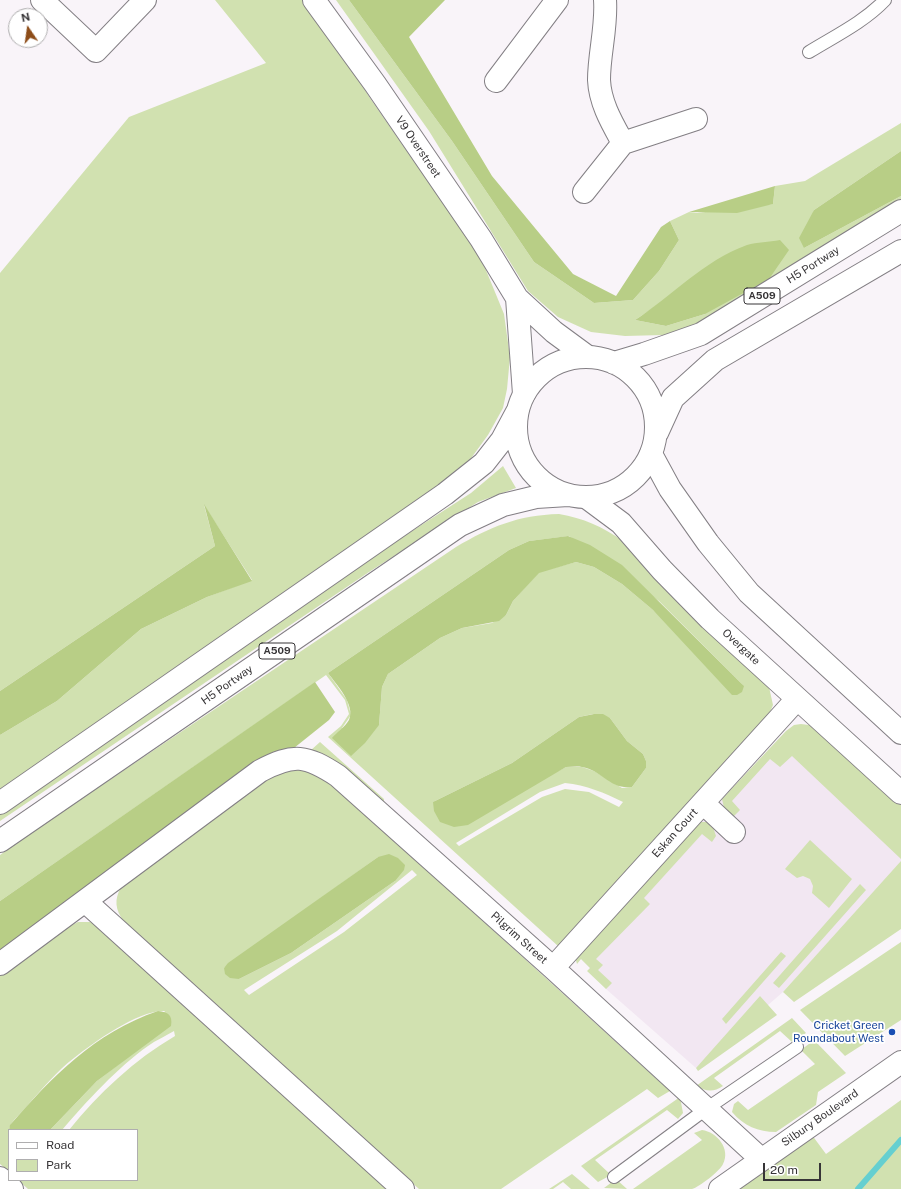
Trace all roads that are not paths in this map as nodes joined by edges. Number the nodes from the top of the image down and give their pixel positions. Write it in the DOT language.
graph roads {
  1 [pos="42,0"];
  2 [pos="145,0"];
  3 [pos="314,0"];
  4 [pos="556,0"];
  5 [pos="605,0"];
  6 [pos="885,0"];
  7 [pos="809,52"];
  8 [pos="496,81"];
  9 [pos="696,119"];
  10 [pos="623,143"];
  11 [pos="584,192"];
  12 [pos="901,211"];
  13 [pos="901,252"];
  14 [pos="517,298"];
  15 [pos="588,357"];
  16 [pos="614,363"];
  17 [pos="520,403"];
  18 [pos="653,445"];
  19 [pos="577,496"];
  20 [pos="797,699"];
  21 [pos="901,732"];
  22 [pos="901,793"];
  23 [pos="0,803"];
  24 [pos="703,803"];
  25 [pos="734,832"];
  26 [pos="0,841"];
  27 [pos="86,902"];
  28 [pos="0,964"];
  29 [pos="553,968"];
  30 [pos="797,1047"];
  31 [pos="901,1062"];
  32 [pos="706,1109"];
  33 [pos="761,1159"];
  34 [pos="614,1177"];
  35 [pos="0,1178"];
  36 [pos="12,1189"];
  37 [pos="403,1189"];
  38 [pos="720,1189"];
  1 -- 2 [label="street"];
  3 -- 14 [label="street, V9 Overstreet"];
  4 -- 8 [label="street"];
  5 -- 10 [label="street"];
  6 -- 7 [label="lane"];
  9 -- 10 [label="street"];
  10 -- 11 [label="street"];
  12 -- 16 [label="street, H5 Portway / A509"];
  13 -- 18 [label="street, A509"];
  14 -- 15 [label="street, V9 Overstreet"];
  14 -- 17 [label="street, V9 Overstreet"];
  15 -- 16 [label="street, A509"];
  15 -- 17 [label="street, A509"];
  16 -- 18 [label="street, A509"];
  17 -- 19 [label="street"];
  17 -- 23 [label="street, A509"];
  18 -- 19 [label="street, A509"];
  18 -- 21 [label="street"];
  19 -- 20 [label="street, Overgate"];
  19 -- 26 [label="street, H5 Portway / A509"];
  20 -- 22 [label="street, Overgate"];
  20 -- 24 [label="street, Eskan Court"];
  24 -- 25 [label="street"];
  24 -- 29 [label="street, Eskan Court"];
  27 -- 28 [label="street, Pilgrim Street"];
  27 -- 29 [label="street, Pilgrim Street"];
  27 -- 37 [label="street"];
  29 -- 32 [label="street, Pilgrim Street"];
  30 -- 32 [label="lane"];
  31 -- 33 [label="street, Silbury Boulevard"];
  32 -- 33 [label="street, Pilgrim Street"];
  32 -- 34 [label="lane"];
  33 -- 38 [label="street, Silbury Boulevard"];
  35 -- 36 [label="street"];
}
